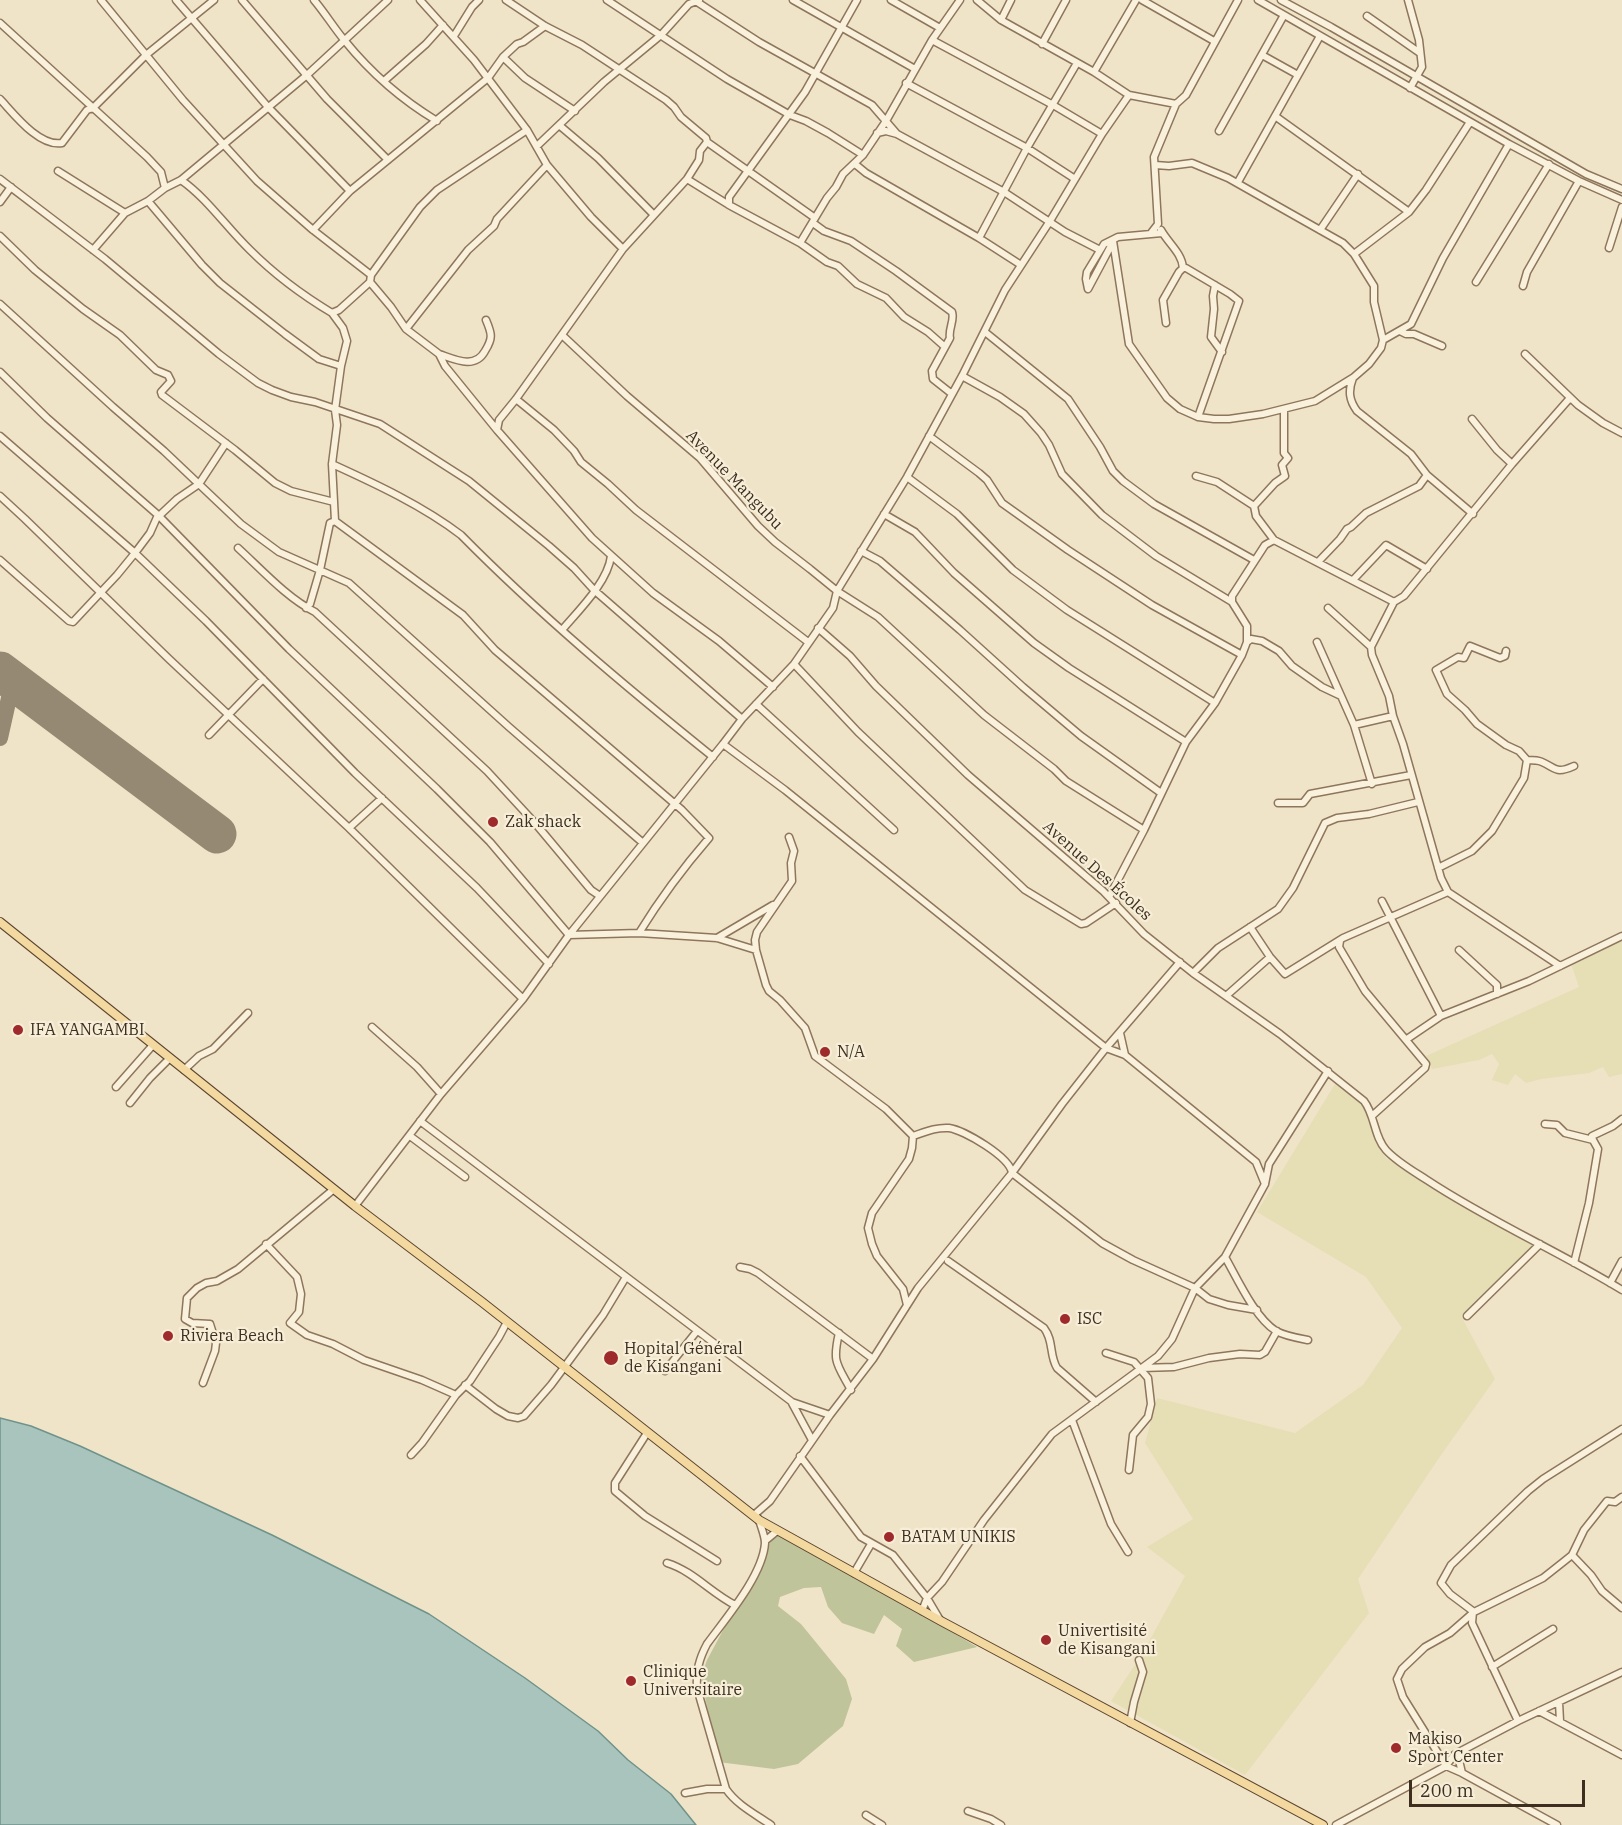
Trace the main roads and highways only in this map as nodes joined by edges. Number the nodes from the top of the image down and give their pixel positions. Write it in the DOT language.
graph roads {
  1 [pos="0,922"];
  2 [pos="1323,1825"];
  1 -- 2 [label="main road"];
}
